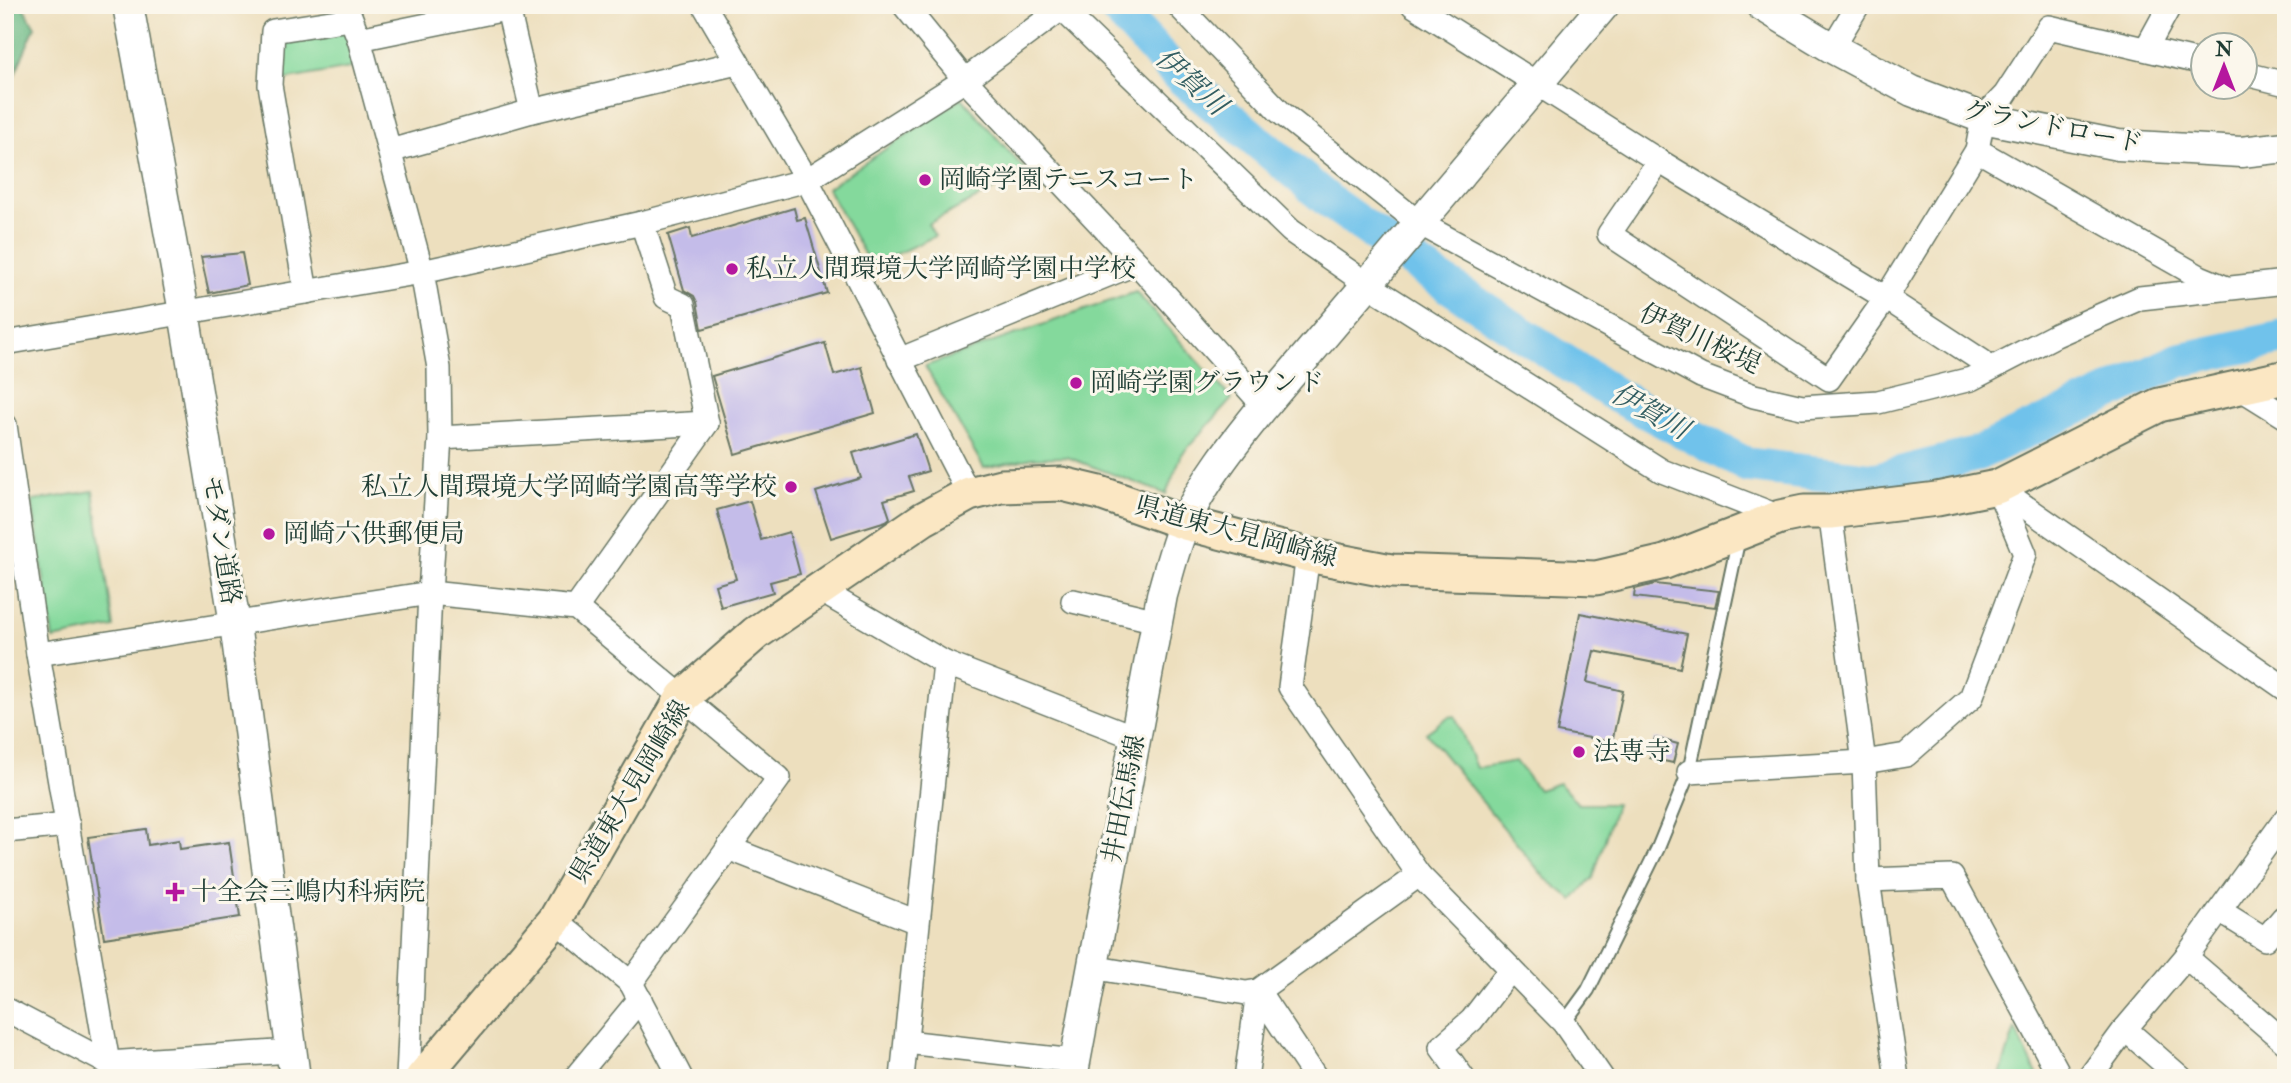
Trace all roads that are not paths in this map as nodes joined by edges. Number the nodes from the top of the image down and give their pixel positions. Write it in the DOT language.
graph roads {
  1 [pos="128,5"];
  2 [pos="704,5"];
  3 [pos="904,5"];
  4 [pos="1178,5"];
  5 [pos="1413,5"];
  6 [pos="1604,5"];
  7 [pos="1761,5"];
  8 [pos="1858,5"];
  9 [pos="2170,5"];
  10 [pos="517,7"];
  11 [pos="1060,7"];
  12 [pos="352,21"];
  13 [pos="1832,48"];
  14 [pos="2147,49"];
  15 [pos="2190,60"];
  16 [pos="737,63"];
  17 [pos="2260,78"];
  18 [pos="965,80"];
  19 [pos="2286,84"];
  20 [pos="1539,85"];
  21 [pos="532,111"];
  22 [pos="1983,118"];
  23 [pos="2286,146"];
  24 [pos="390,150"];
  25 [pos="1977,150"];
  26 [pos="1659,161"];
  27 [pos="807,180"];
  28 [pos="642,223"];
  29 [pos="1419,223"];
  30 [pos="1138,263"];
  31 [pos="422,272"];
  32 [pos="2286,282"];
  33 [pos="1367,284"];
  34 [pos="2224,287"];
  35 [pos="306,292"];
  36 [pos="1886,298"];
  37 [pos="184,312"];
  38 [pos="5,343"];
  39 [pos="899,360"];
  40 [pos="1982,361"];
  41 [pos="2286,377"];
  42 [pos="2238,387"];
  43 [pos="1264,406"];
  44 [pos="2286,417"];
  45 [pos="707,423"];
  46 [pos="5,425"];
  47 [pos="439,438"];
  48 [pos="1997,487"];
  49 [pos="969,494"];
  50 [pos="1830,512"];
  51 [pos="1780,517"];
  52 [pos="1185,523"];
  53 [pos="1740,533"];
  54 [pos="15,548"];
  55 [pos="1308,555"];
  56 [pos="818,589"];
  57 [pos="430,593"];
  58 [pos="1073,601"];
  59 [pos="576,608"];
  60 [pos="1157,621"];
  61 [pos="235,624"];
  62 [pos="38,654"];
  63 [pos="945,663"];
  64 [pos="2286,689"];
  65 [pos="682,697"];
  66 [pos="1137,738"];
  67 [pos="1864,762"];
  68 [pos="1689,772"];
  69 [pos="2286,818"];
  70 [pos="68,825"];
  71 [pos="5,831"];
  72 [pos="728,848"];
  73 [pos="1419,875"];
  74 [pos="1868,880"];
  75 [pos="2220,911"];
  76 [pos="2285,917"];
  77 [pos="555,920"];
  78 [pos="916,922"];
  79 [pos="2186,957"];
  80 [pos="1091,967"];
  81 [pos="1511,969"];
  82 [pos="636,991"];
  83 [pos="1258,991"];
  84 [pos="5,1009"];
  85 [pos="1563,1023"];
  86 [pos="2125,1029"];
  87 [pos="906,1042"];
  88 [pos="2286,1044"];
  89 [pos="108,1063"];
  90 [pos="293,1064"];
  91 [pos="1073,1069"];
  92 [pos="408,1078"];
  93 [pos="422,1078"];
  94 [pos="575,1078"];
  95 [pos="681,1078"];
  96 [pos="902,1078"];
  97 [pos="1246,1078"];
  98 [pos="1316,1078"];
  99 [pos="1463,1078"];
  100 [pos="1602,1078"];
  101 [pos="1897,1078"];
  102 [pos="2061,1078"];
  103 [pos="2090,1078"];
  104 [pos="2181,1078"];
  1 -- 37 [label="street, モダン道路"];
  2 -- 16 [label="street"];
  3 -- 18 [label="street"];
  4 -- 29 [label="street, 伊賀川桜堤"];
  5 -- 20 [label="street"];
  6 -- 20 [label="street, 井田伝馬線"];
  7 -- 13 [label="street, グランドロード"];
  8 -- 13 [label="street"];
  9 -- 14 [label="street"];
  10 -- 12 [label="street"];
  10 -- 21 [label="street"];
  11 -- 18 [label="street"];
  11 -- 33 [label="street"];
  12 -- 24 [label="street"];
  12 -- 35 [label="street"];
  13 -- 22 [label="street, グランドロード"];
  14 -- 15 [label="street"];
  14 -- 22 [label="street"];
  16 -- 21 [label="street"];
  16 -- 27 [label="street"];
  17 -- 19 [label="street"];
  18 -- 27 [label="street"];
  18 -- 30 [label="street"];
  20 -- 26 [label="street"];
  20 -- 29 [label="street, 井田伝馬線"];
  21 -- 24 [label="street"];
  22 -- 23 [label="street, グランドロード"];
  22 -- 25 [label="street"];
  24 -- 31 [label="street"];
  25 -- 34 [label="street"];
  25 -- 36 [label="street"];
  26 -- 36 [label="street"];
  26 -- 36 [label="street"];
  27 -- 28 [label="street"];
  27 -- 39 [label="street"];
  28 -- 31 [label="street"];
  28 -- 45 [label="street"];
  29 -- 33 [label="street, 井田伝馬線"];
  29 -- 34 [label="street, 伊賀川桜堤"];
  30 -- 39 [label="street"];
  30 -- 43 [label="street"];
  31 -- 35 [label="street"];
  31 -- 47 [label="street"];
  32 -- 34 [label="street, 伊賀川桜堤"];
  33 -- 43 [label="street, 井田伝馬線"];
  33 -- 51 [label="street"];
  35 -- 37 [label="street"];
  36 -- 40 [label="street"];
  37 -- 38 [label="street"];
  37 -- 61 [label="street, モダン道路"];
  39 -- 49 [label="street"];
  41 -- 42 [label="main road, 県道東大見岡崎線"];
  42 -- 44 [label="street"];
  42 -- 48 [label="main road, 県道東大見岡崎線"];
  43 -- 52 [label="street, 井田伝馬線"];
  45 -- 47 [label="street"];
  45 -- 59 [label="street"];
  46 -- 54 [label="street"];
  47 -- 57 [label="street"];
  48 -- 50 [label="main road, 県道東大見岡崎線"];
  48 -- 64 [label="street"];
  48 -- 67 [label="street"];
  49 -- 52 [label="main road, 県道東大見岡崎線"];
  49 -- 56 [label="main road, 県道東大見岡崎線"];
  50 -- 51 [label="main road, 県道東大見岡崎線"];
  50 -- 67 [label="street"];
  51 -- 53 [label="main road, 県道東大見岡崎線"];
  52 -- 55 [label="main road, 県道東大見岡崎線"];
  52 -- 60 [label="street, 井田伝馬線"];
  53 -- 55 [label="main road, 県道東大見岡崎線"];
  53 -- 68 [label="lane"];
  54 -- 62 [label="street"];
  55 -- 73 [label="street"];
  56 -- 63 [label="street"];
  56 -- 65 [label="main road, 県道東大見岡崎線"];
  57 -- 59 [label="street"];
  57 -- 61 [label="street"];
  57 -- 92 [label="street"];
  58 -- 60 [label="street"];
  59 -- 65 [label="street"];
  60 -- 66 [label="street, 井田伝馬線"];
  61 -- 62 [label="street"];
  61 -- 90 [label="street, モダン道路"];
  62 -- 70 [label="street"];
  63 -- 66 [label="street"];
  63 -- 78 [label="street"];
  65 -- 72 [label="street"];
  65 -- 77 [label="main road, 県道東大見岡崎線"];
  66 -- 80 [label="street, 井田伝馬線"];
  67 -- 68 [label="street"];
  67 -- 74 [label="street"];
  68 -- 85 [label="lane"];
  69 -- 75 [label="street"];
  70 -- 71 [label="street"];
  70 -- 89 [label="street"];
  72 -- 78 [label="street"];
  72 -- 82 [label="street"];
  73 -- 81 [label="street"];
  73 -- 83 [label="street"];
  74 -- 101 [label="street"];
  74 -- 102 [label="street"];
  75 -- 76 [label="street"];
  75 -- 79 [label="street"];
  77 -- 82 [label="street"];
  77 -- 93 [label="main road, 県道東大見岡崎線"];
  78 -- 87 [label="street"];
  79 -- 86 [label="street"];
  79 -- 88 [label="street"];
  80 -- 83 [label="street"];
  80 -- 91 [label="street, 井田伝馬線"];
  81 -- 85 [label="street"];
  81 -- 99 [label="street"];
  82 -- 94 [label="street"];
  82 -- 95 [label="street"];
  83 -- 97 [label="street"];
  83 -- 98 [label="street"];
  84 -- 89 [label="street"];
  85 -- 100 [label="street"];
  86 -- 103 [label="street"];
  86 -- 104 [label="street"];
  87 -- 91 [label="street"];
  87 -- 96 [label="street"];
  89 -- 90 [label="street"];
}
